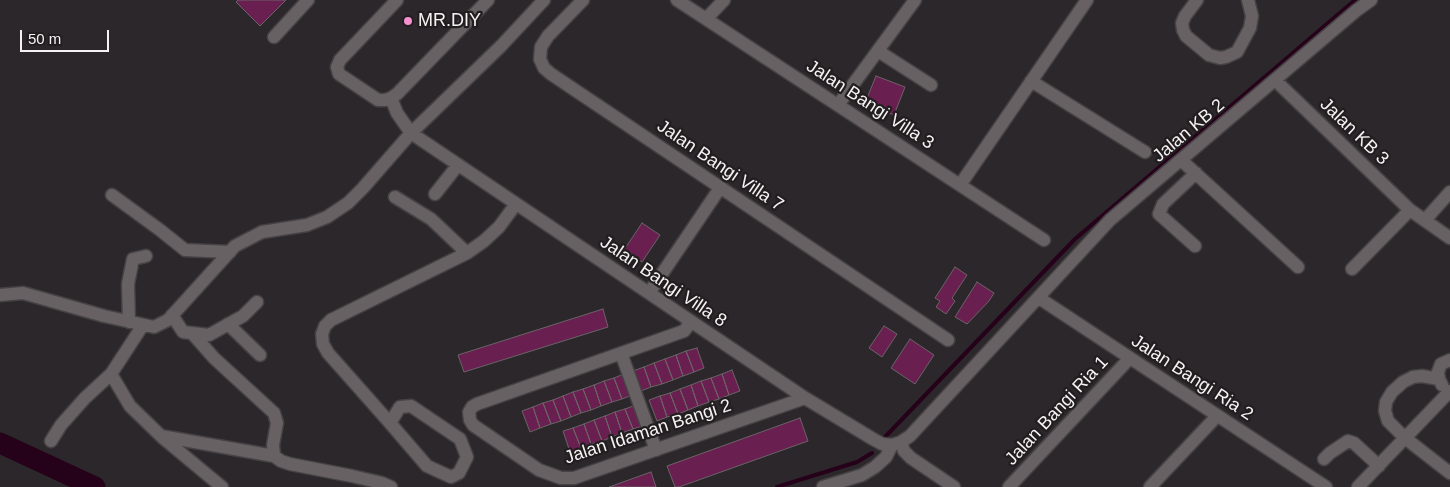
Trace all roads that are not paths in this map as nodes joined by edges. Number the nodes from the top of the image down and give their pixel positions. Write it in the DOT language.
graph roads {
  1 [pos="308,0"];
  2 [pos="397,0"];
  3 [pos="488,0"];
  4 [pos="544,0"];
  5 [pos="584,0"];
  6 [pos="676,0"];
  7 [pos="724,0"];
  8 [pos="915,0"];
  9 [pos="1087,0"];
  10 [pos="1197,0"];
  11 [pos="1248,0"];
  12 [pos="1371,0"];
  13 [pos="706,19"];
  14 [pos="274,37"];
  15 [pos="878,51"];
  16 [pos="1275,80"];
  17 [pos="1031,81"];
  18 [pos="931,85"];
  19 [pos="385,99"];
  20 [pos="838,105"];
  21 [pos="411,133"];
  22 [pos="1145,152"];
  23 [pos="1182,160"];
  24 [pos="458,165"];
  25 [pos="1196,173"];
  26 [pos="960,185"];
  27 [pos="720,188"];
  28 [pos="1450,192"];
  29 [pos="435,194"];
  30 [pos="112,195"];
  31 [pos="395,197"];
  32 [pos="516,204"];
  33 [pos="1410,210"];
  34 [pos="1425,220"];
  35 [pos="1450,238"];
  36 [pos="1044,240"];
  37 [pos="1195,246"];
  38 [pos="230,252"];
  39 [pos="467,253"];
  40 [pos="146,256"];
  41 [pos="1298,268"];
  42 [pos="1352,269"];
  43 [pos="649,293"];
  44 [pos="0,295"];
  45 [pos="1039,298"];
  46 [pos="257,302"];
  47 [pos="130,322"];
  48 [pos="691,322"];
  49 [pos="228,324"];
  50 [pos="143,325"];
  51 [pos="181,326"];
  52 [pos="948,340"];
  53 [pos="621,353"];
  54 [pos="260,355"];
  55 [pos="1130,358"];
  56 [pos="1450,360"];
  57 [pos="111,374"];
  58 [pos="1439,379"];
  59 [pos="1449,392"];
  60 [pos="805,398"];
  61 [pos="1217,416"];
  62 [pos="390,423"];
  63 [pos="161,436"];
  64 [pos="1405,438"];
  65 [pos="51,441"];
  66 [pos="897,443"];
  67 [pos="656,450"];
  68 [pos="274,456"];
  69 [pos="1324,459"];
  70 [pos="1379,466"];
  71 [pos="1450,473"];
  72 [pos="222,487"];
  73 [pos="390,487"];
  74 [pos="824,487"];
  75 [pos="954,487"];
  76 [pos="1009,487"];
  77 [pos="1150,487"];
  78 [pos="1326,487"];
  79 [pos="1358,487"];
  1 -- 14 [label="street"];
  2 -- 19 [label="street"];
  3 -- 19 [label="street"];
  4 -- 21 [label="street"];
  5 -- 27 [label="street, Jalan Bangi Villa 7"];
  6 -- 13 [label="street, Jalan Bangi Villa 3"];
  7 -- 13 [label="street"];
  8 -- 15 [label="street"];
  9 -- 17 [label="street"];
  10 -- 11 [label="street"];
  12 -- 16 [label="street, Jalan KB 2"];
  13 -- 20 [label="street, Jalan Bangi Villa 3"];
  15 -- 18 [label="street"];
  15 -- 20 [label="street"];
  16 -- 23 [label="street, Jalan KB 2"];
  16 -- 33 [label="street, Jalan KB 3"];
  17 -- 22 [label="street"];
  17 -- 26 [label="street"];
  19 -- 21 [label="street"];
  20 -- 26 [label="street, Jalan Bangi Villa 3"];
  21 -- 24 [label="street, Jalan Bangi Villa 8"];
  21 -- 38 [label="street"];
  23 -- 25 [label="street"];
  23 -- 45 [label="street, Jalan KB 2"];
  24 -- 29 [label="street"];
  24 -- 32 [label="street, Jalan Bangi Villa 8"];
  25 -- 37 [label="street"];
  25 -- 41 [label="street"];
  26 -- 36 [label="street, Jalan Bangi Villa 3"];
  27 -- 43 [label="street"];
  27 -- 52 [label="street, Jalan Bangi Villa 7"];
  28 -- 34 [label="street"];
  30 -- 38 [label="street"];
  31 -- 39 [label="street"];
  32 -- 39 [label="street"];
  32 -- 43 [label="street, Jalan Bangi Villa 8"];
  33 -- 34 [label="street, Jalan KB 3"];
  33 -- 42 [label="street"];
  34 -- 35 [label="street, Jalan KB 3"];
  38 -- 51 [label="street"];
  39 -- 62 [label="street"];
  40 -- 47 [label="street"];
  43 -- 48 [label="street, Jalan Bangi Villa 8"];
  44 -- 47 [label="street"];
  45 -- 55 [label="street, Jalan Bangi Ria 2"];
  45 -- 66 [label="street, Jalan KB 2"];
  46 -- 49 [label="street"];
  47 -- 50 [label="street"];
  48 -- 53 [label="street"];
  48 -- 60 [label="street, Jalan Bangi Villa 8"];
  49 -- 51 [label="street"];
  49 -- 54 [label="street"];
  50 -- 51 [label="street"];
  50 -- 57 [label="street"];
  51 -- 68 [label="street"];
  53 -- 67 [label="street"];
  53 -- 67 [label="street, Jalan Idaman Bangi 2"];
  55 -- 61 [label="street, Jalan Bangi Ria 2"];
  55 -- 76 [label="street, Jalan Bangi Ria 1"];
  56 -- 58 [label="street"];
  57 -- 63 [label="street"];
  57 -- 65 [label="street"];
  58 -- 59 [label="street"];
  58 -- 64 [label="street"];
  59 -- 64 [label="street"];
  60 -- 66 [label="street, Jalan Bangi Villa 8"];
  60 -- 67 [label="street, Jalan Idaman Bangi 2"];
  61 -- 77 [label="street"];
  61 -- 78 [label="street, Jalan Bangi Ria 2"];
  62 -- 62 [label="street"];
  63 -- 68 [label="street"];
  63 -- 72 [label="street"];
  64 -- 70 [label="street"];
  64 -- 71 [label="street"];
  66 -- 74 [label="street, Jalan KB 2"];
  66 -- 75 [label="street"];
  68 -- 73 [label="street"];
  69 -- 70 [label="street"];
  70 -- 79 [label="street"];
}
